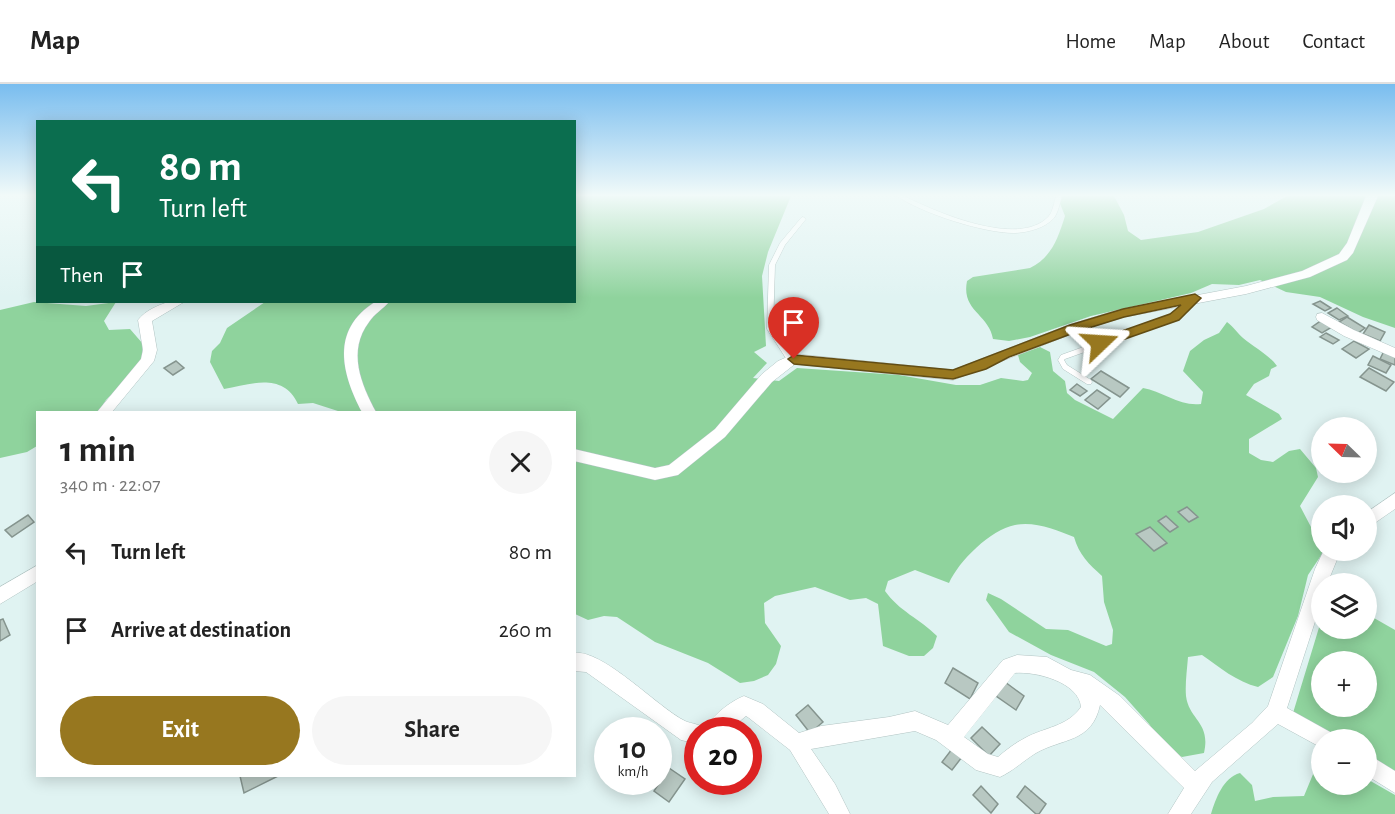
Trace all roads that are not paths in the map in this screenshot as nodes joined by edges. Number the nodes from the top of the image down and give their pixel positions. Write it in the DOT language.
graph roads {
  1 [pos="794,230"];
  2 [pos="1010,230"];
  3 [pos="1035,230"];
  4 [pos="1357,230"];
  5 [pos="1195,298"];
  6 [pos="176,303"];
  7 [pos="380,303"];
  8 [pos="1322,317"];
  9 [pos="1395,353"];
  10 [pos="791,361"];
  11 [pos="1089,382"];
  12 [pos="105,411"];
  13 [pos="369,411"];
  14 [pos="576,455"];
  15 [pos="1395,500"];
  16 [pos="1377,514"];
  17 [pos="1327,561"];
  18 [pos="36,573"];
  19 [pos="0,596"];
  20 [pos="576,662"];
  21 [pos="1074,680"];
  22 [pos="1276,712"];
  23 [pos="731,717"];
  24 [pos="684,731"];
  25 [pos="1311,732"];
  26 [pos="943,734"];
  27 [pos="797,743"];
  28 [pos="1377,771"];
  29 [pos="1395,783"];
  30 [pos="1195,785"];
  31 [pos="840,814"];
  32 [pos="1178,814"];
  1 -- 10 [label="lane"];
  2 -- 3 [label="lane"];
  4 -- 5 [label="street"];
  5 -- 10 [label="street"];
  5 -- 11 [label="lane"];
  6 -- 12 [label="street"];
  7 -- 13 [label="street"];
  8 -- 9 [label="street"];
  10 -- 14 [label="street"];
  15 -- 16 [label="street"];
  17 -- 22 [label="street"];
  18 -- 19 [label="street"];
  20 -- 24 [label="street"];
  21 -- 26 [label="street"];
  21 -- 26 [label="street"];
  21 -- 30 [label="street"];
  22 -- 25 [label="street"];
  22 -- 30 [label="street"];
  23 -- 27 [label="street"];
  26 -- 27 [label="street"];
  27 -- 31 [label="street"];
  28 -- 29 [label="street"];
  30 -- 32 [label="street"];
}
